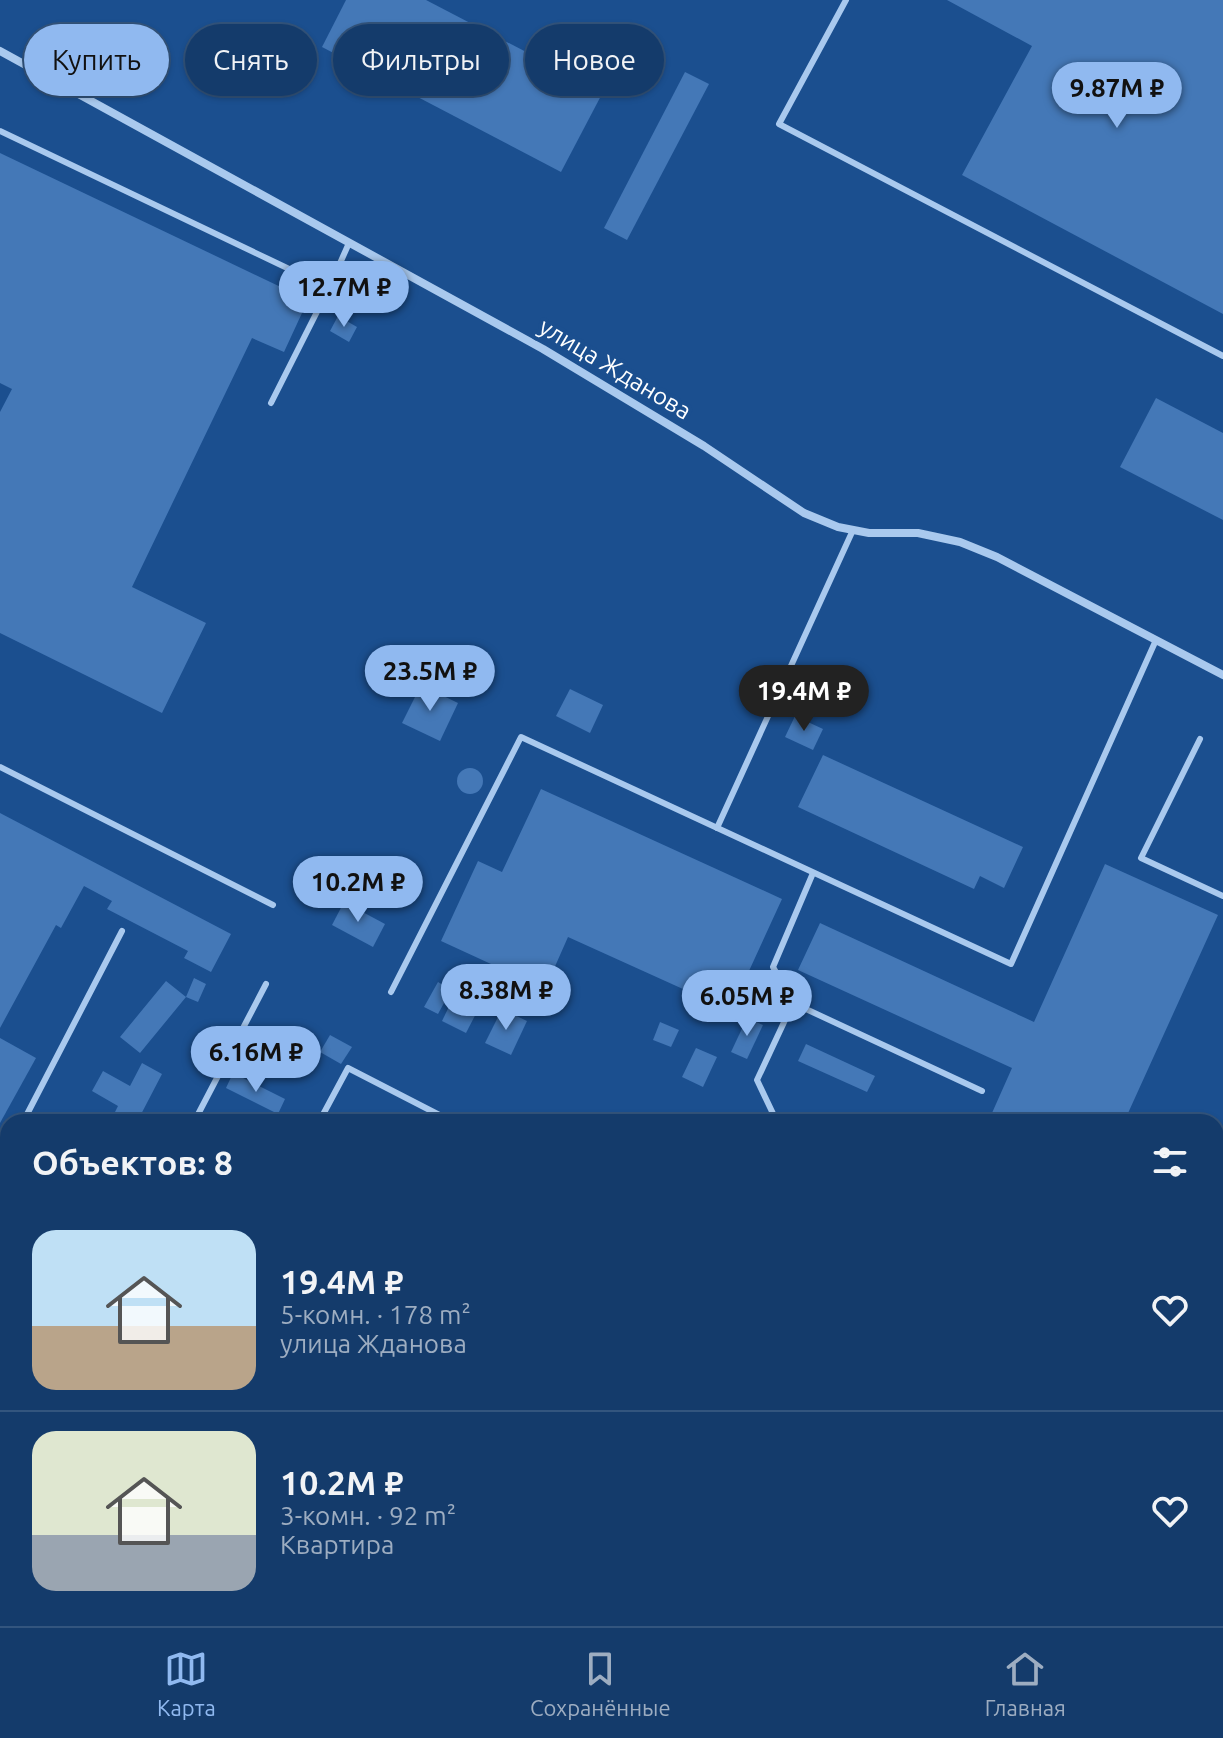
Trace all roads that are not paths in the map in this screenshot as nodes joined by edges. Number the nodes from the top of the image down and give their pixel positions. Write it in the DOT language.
graph roads {
  1 [pos="846,0"];
  2 [pos="0,51"];
  3 [pos="0,131"];
  4 [pos="349,243"];
  5 [pos="329,288"];
  6 [pos="1223,356"];
  7 [pos="271,403"];
  8 [pos="853,530"];
  9 [pos="1156,640"];
  10 [pos="1223,675"];
  11 [pos="1200,739"];
  12 [pos="0,767"];
  13 [pos="717,828"];
  14 [pos="813,873"];
  15 [pos="1223,896"];
  16 [pos="273,905"];
  17 [pos="122,931"];
  18 [pos="266,984"];
  19 [pos="391,992"];
  20 [pos="793,1003"];
  21 [pos="982,1091"];
  22 [pos="27,1114"];
  23 [pos="198,1114"];
  24 [pos="323,1114"];
  25 [pos="437,1114"];
  26 [pos="773,1114"];
  1 -- 6 [label="lane"];
  2 -- 4 [label="street, улица Жданова"];
  3 -- 5 [label="lane"];
  4 -- 5 [label="lane"];
  4 -- 8 [label="street, улица Жданова"];
  5 -- 7 [label="lane"];
  8 -- 9 [label="street, улица Жданова"];
  8 -- 13 [label="lane"];
  9 -- 10 [label="street, улица Жданова"];
  9 -- 14 [label="lane"];
  11 -- 15 [label="lane"];
  12 -- 16 [label="lane"];
  13 -- 14 [label="lane"];
  13 -- 19 [label="lane"];
  14 -- 20 [label="lane"];
  17 -- 22 [label="lane"];
  18 -- 23 [label="lane"];
  20 -- 21 [label="lane"];
  20 -- 26 [label="lane"];
  24 -- 25 [label="lane"];
}
